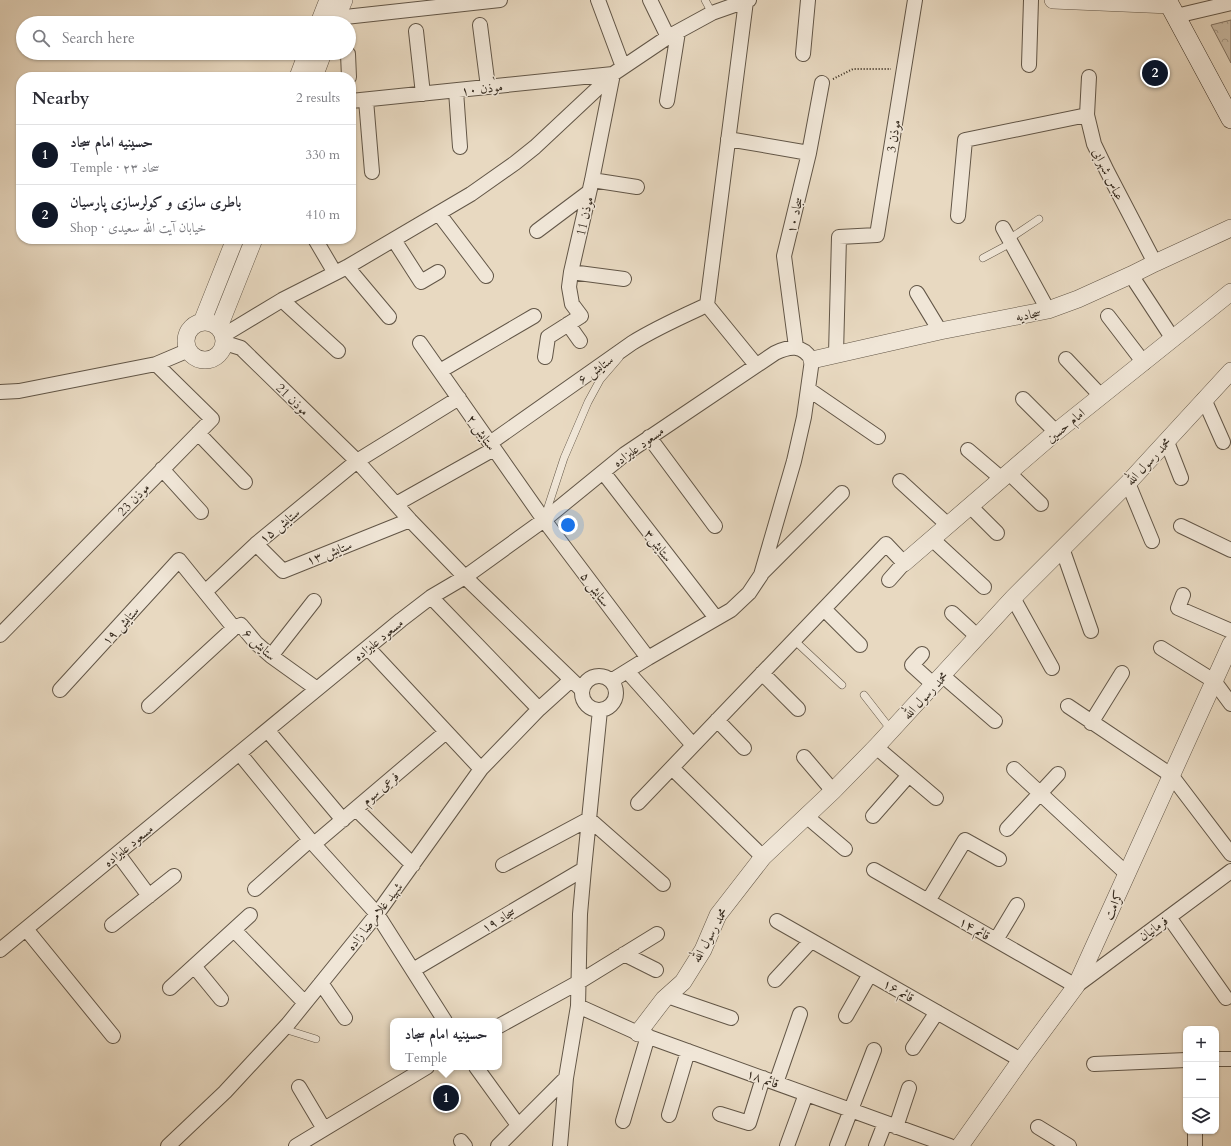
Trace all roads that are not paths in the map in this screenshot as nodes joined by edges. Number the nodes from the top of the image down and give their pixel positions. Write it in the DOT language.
graph roads {
  1 [pos="328,0"];
  2 [pos="344,0"];
  3 [pos="500,0"];
  4 [pos="598,0"];
  5 [pos="650,0"];
  6 [pos="705,0"];
  7 [pos="808,0"];
  8 [pos="915,0"];
  9 [pos="1031,0"];
  10 [pos="1053,0"];
  11 [pos="748,1"];
  12 [pos="1231,3"];
  13 [pos="1171,7"];
  14 [pos="712,13"];
  15 [pos="322,16"];
  16 [pos="337,16"];
  17 [pos="356,17"];
  18 [pos="480,25"];
  19 [pos="416,31"];
  20 [pos="673,34"];
  21 [pos="803,54"];
  22 [pos="304,60"];
  23 [pos="320,60"];
  24 [pos="348,60"];
  25 [pos="1029,65"];
  26 [pos="618,71"];
  27 [pos="300,72"];
  28 [pos="316,72"];
  29 [pos="349,72"];
  30 [pos="1089,77"];
  31 [pos="822,84"];
  32 [pos="488,87"];
  33 [pos="456,91"];
  34 [pos="423,94"];
  35 [pos="366,100"];
  36 [pos="356,101"];
  37 [pos="667,101"];
  38 [pos="1087,115"];
  39 [pos="1231,118"];
  40 [pos="728,139"];
  41 [pos="460,147"];
  42 [pos="808,153"];
  43 [pos="372,172"];
  44 [pos="590,186"];
  45 [pos="637,187"];
  46 [pos="439,214"];
  47 [pos="958,216"];
  48 [pos="1039,219"];
  49 [pos="1231,228"];
  50 [pos="537,231"];
  51 [pos="1008,237"];
  52 [pos="394,240"];
  53 [pos="233,244"];
  54 [pos="252,244"];
  55 [pos="319,244"];
  56 [pos="983,258"];
  57 [pos="1155,263"];
  58 [pos="341,270"];
  59 [pos="438,272"];
  60 [pos="571,272"];
  61 [pos="1132,275"];
  62 [pos="486,276"];
  63 [pos="624,279"];
  64 [pos="1231,292"];
  65 [pos="918,294"];
  66 [pos="282,300"];
  67 [pos="707,305"];
  68 [pos="1048,310"];
  69 [pos="534,316"];
  70 [pos="1108,316"];
  71 [pos="389,317"];
  72 [pos="202,322"];
  73 [pos="568,324"];
  74 [pos="940,331"];
  75 [pos="222,335"];
  76 [pos="1173,339"];
  77 [pos="580,341"];
  78 [pos="420,343"];
  79 [pos="632,343"];
  80 [pos="796,347"];
  81 [pos="189,350"];
  82 [pos="338,351"];
  83 [pos="836,354"];
  84 [pos="545,357"];
  85 [pos="1066,359"];
  86 [pos="812,360"];
  87 [pos="1144,363"];
  88 [pos="156,364"];
  89 [pos="756,365"];
  90 [pos="440,371"];
  91 [pos="1231,371"];
  92 [pos="808,389"];
  93 [pos="0,392"];
  94 [pos="1101,396"];
  95 [pos="459,398"];
  96 [pos="1023,399"];
  97 [pos="1204,399"];
  98 [pos="1056,432"];
  99 [pos="198,433"];
  100 [pos="649,437"];
  101 [pos="878,437"];
  102 [pos="1167,442"];
  103 [pos="1222,442"];
  104 [pos="492,446"];
  105 [pos="968,450"];
  106 [pos="357,461"];
  107 [pos="162,470"];
  108 [pos="603,472"];
  109 [pos="1006,476"];
  110 [pos="1181,478"];
  111 [pos="900,481"];
  112 [pos="245,482"];
  113 [pos="1128,484"];
  114 [pos="842,493"];
  115 [pos="396,504"];
  116 [pos="1041,504"];
  117 [pos="970,506"];
  118 [pos="201,512"];
  119 [pos="410,520"];
  120 [pos="544,520"];
  121 [pos="948,525"];
  122 [pos="715,526"];
  123 [pos="1181,526"];
  124 [pos="997,533"];
  125 [pos="932,539"];
  126 [pos="1152,541"];
  127 [pos="256,544"];
  128 [pos="1062,548"];
  129 [pos="1231,550"];
  130 [pos="179,560"];
  131 [pos="904,563"];
  132 [pos="761,575"];
  133 [pos="465,577"];
  134 [pos="889,580"];
  135 [pos="984,587"];
  136 [pos="205,592"];
  137 [pos="431,597"];
  138 [pos="1013,598"];
  139 [pos="314,601"];
  140 [pos="1181,602"];
  141 [pos="824,609"];
  142 [pos="952,613"];
  143 [pos="716,618"];
  144 [pos="234,628"];
  145 [pos="1091,631"];
  146 [pos="1231,631"];
  147 [pos="0,635"];
  148 [pos="978,637"];
  149 [pos="794,640"];
  150 [pos="1231,644"];
  151 [pos="860,645"];
  152 [pos="368,648"];
  153 [pos="1161,648"];
  154 [pos="922,654"];
  155 [pos="271,656"];
  156 [pos="648,658"];
  157 [pos="1052,668"];
  158 [pos="627,671"];
  159 [pos="762,673"];
  160 [pos="1122,673"];
  161 [pos="571,680"];
  162 [pos="611,681"];
  163 [pos="938,681"];
  164 [pos="1214,681"];
  165 [pos="842,685"];
  166 [pos="317,689"];
  167 [pos="60,690"];
  168 [pos="582,690"];
  169 [pos="864,695"];
  170 [pos="1231,704"];
  171 [pos="149,706"];
  172 [pos="1068,706"];
  173 [pos="539,709"];
  174 [pos="798,709"];
  175 [pos="600,710"];
  176 [pos="717,720"];
  177 [pos="995,721"];
  178 [pos="1091,722"];
  179 [pos="268,731"];
  180 [pos="892,731"];
  181 [pos="446,732"];
  182 [pos="693,745"];
  183 [pos="876,747"];
  184 [pos="744,748"];
  185 [pos="240,754"];
  186 [pos="804,757"];
  187 [pos="672,768"];
  188 [pos="481,769"];
  189 [pos="1014,769"];
  190 [pos="1058,774"];
  191 [pos="909,775"];
  192 [pos="1172,775"];
  193 [pos="833,791"];
  194 [pos="1040,793"];
  195 [pos="936,798"];
  196 [pos="638,803"];
  197 [pos="356,809"];
  198 [pos="806,816"];
  199 [pos="873,816"];
  200 [pos="589,819"];
  201 [pos="343,820"];
  202 [pos="1007,828"];
  203 [pos="312,842"];
  204 [pos="845,849"];
  205 [pos="118,854"];
  206 [pos="1231,854"];
  207 [pos="763,857"];
  208 [pos="999,859"];
  209 [pos="413,865"];
  210 [pos="503,865"];
  211 [pos="584,869"];
  212 [pos="874,870"];
  213 [pos="1231,871"];
  214 [pos="1127,874"];
  215 [pos="174,876"];
  216 [pos="662,884"];
  217 [pos="255,889"];
  218 [pos="149,896"];
  219 [pos="928,901"];
  220 [pos="1017,905"];
  221 [pos="377,914"];
  222 [pos="250,915"];
  223 [pos="1169,917"];
  224 [pos="777,921"];
  225 [pos="112,925"];
  226 [pos="26,929"];
  227 [pos="234,930"];
  228 [pos="657,934"];
  229 [pos="811,940"];
  230 [pos="996,940"];
  231 [pos="0,950"];
  232 [pos="624,954"];
  233 [pos="194,966"];
  234 [pos="413,970"];
  235 [pos="656,970"];
  236 [pos="870,974"];
  237 [pos="775,980"];
  238 [pos="579,982"];
  239 [pos="321,983"];
  240 [pos="1076,986"];
  241 [pos="170,988"];
  242 [pos="667,996"];
  243 [pos="1226,998"];
  244 [pos="221,999"];
  245 [pos="305,1003"];
  246 [pos="578,1006"];
  247 [pos="937,1012"];
  248 [pos="800,1014"];
  249 [pos="846,1016"];
  250 [pos="345,1018"];
  251 [pos="443,1018"];
  252 [pos="731,1018"];
  253 [pos="502,1024"];
  254 [pos="284,1029"];
  255 [pos="643,1035"];
  256 [pos="113,1036"];
  257 [pos="316,1039"];
  258 [pos="913,1048"];
  259 [pos="874,1050"];
  260 [pos="688,1051"];
  261 [pos="1219,1059"];
  262 [pos="1231,1059"];
  263 [pos="1021,1060"];
  264 [pos="1183,1060"];
  265 [pos="1094,1064"];
  266 [pos="422,1070"];
  267 [pos="478,1070"];
  268 [pos="566,1078"];
  269 [pos="769,1081"];
  270 [pos="299,1087"];
  271 [pos="909,1088"];
  272 [pos="806,1094"];
  273 [pos="851,1110"];
  274 [pos="720,1114"];
  275 [pos="669,1115"];
  276 [pos="623,1121"];
  277 [pos="518,1125"];
  278 [pos="891,1125"];
  279 [pos="1038,1127"];
  280 [pos="324,1129"];
  281 [pos="1195,1134"];
  282 [pos="168,1146"];
  283 [pos="296,1146"];
  284 [pos="498,1146"];
  285 [pos="560,1146"];
  286 [pos="787,1146"];
  287 [pos="837,1146"];
  288 [pos="876,1146"];
  289 [pos="950,1146"];
  290 [pos="960,1146"];
  291 [pos="1069,1146"];
  292 [pos="1195,1146"];
  1 -- 15 [label="street"];
  2 -- 16 [label="street"];
  3 -- 17 [label="street"];
  4 -- 26 [label="street"];
  5 -- 20 [label="street"];
  6 -- 14 [label="lane"];
  7 -- 21 [label="street"];
  8 -- 83 [label="street, موذن 3"];
  9 -- 25 [label="street"];
  10 -- 13 [label="street"];
  11 -- 14 [label="street"];
  11 -- 40 [label="street"];
  12 -- 13 [label="street"];
  13 -- 39 [label="main road"];
  14 -- 20 [label="street"];
  18 -- 32 [label="street"];
  19 -- 34 [label="street"];
  20 -- 26 [label="street"];
  20 -- 37 [label="street"];
  22 -- 27 [label="street"];
  23 -- 28 [label="street"];
  24 -- 29 [label="street"];
  26 -- 32 [label="street, موٰذن ۱۰"];
  26 -- 44 [label="street, موذن 11"];
  26 -- 46 [label="street"];
  30 -- 38 [label="street, عباس شهرابی"];
  31 -- 42 [label="street, سجاد ۱۰"];
  32 -- 33 [label="street, موٰذن ۱۰"];
  33 -- 34 [label="street, موٰذن ۱۰"];
  33 -- 41 [label="street"];
  34 -- 35 [label="street, موٰذن ۱۰"];
  35 -- 36 [label="street, موٰذن ۱۰"];
  35 -- 43 [label="street"];
  38 -- 47 [label="street"];
  38 -- 57 [label="street, عباس شهرابی"];
  40 -- 42 [label="street"];
  40 -- 67 [label="street"];
  42 -- 80 [label="street, سجاد ۱۰"];
  44 -- 45 [label="street"];
  44 -- 50 [label="street"];
  44 -- 60 [label="street, موذن 11"];
  46 -- 52 [label="street"];
  46 -- 62 [label="street"];
  48 -- 51 [label="lane"];
  49 -- 57 [label="street, سجادیه"];
  51 -- 56 [label="lane"];
  51 -- 68 [label="street"];
  52 -- 58 [label="street"];
  52 -- 59 [label="street"];
  53 -- 72 [label="street"];
  54 -- 75 [label="street"];
  55 -- 58 [label="street"];
  57 -- 61 [label="street, سجادیه"];
  58 -- 66 [label="street"];
  58 -- 71 [label="street"];
  60 -- 63 [label="street"];
  60 -- 73 [label="street, موذن 11"];
  61 -- 68 [label="street, سجادیه"];
  61 -- 76 [label="street"];
  64 -- 76 [label="street, امام حسین"];
  65 -- 74 [label="street"];
  66 -- 75 [label="street"];
  66 -- 82 [label="street"];
  67 -- 79 [label="street, ستایش ۶"];
  67 -- 89 [label="street"];
  68 -- 74 [label="street, سجادیه"];
  69 -- 90 [label="street"];
  70 -- 87 [label="street"];
  72 -- 75 [label="street"];
  72 -- 81 [label="street"];
  73 -- 77 [label="street"];
  73 -- 84 [label="street, موذن 11"];
  74 -- 83 [label="street, سجادیه"];
  75 -- 81 [label="street"];
  75 -- 106 [label="street, موذن 21"];
  76 -- 87 [label="street, امام حسین"];
  78 -- 90 [label="street, ستایش ۲"];
  79 -- 104 [label="street, ستایش ۶"];
  79 -- 120 [label="lane"];
  80 -- 86 [label="street"];
  80 -- 89 [label="street, مسعود علیزاده"];
  81 -- 88 [label="street"];
  83 -- 86 [label="street, سجادیه"];
  85 -- 94 [label="street"];
  86 -- 92 [label="street"];
  87 -- 94 [label="street, امام حسین"];
  88 -- 93 [label="street"];
  88 -- 99 [label="street, موذن 23"];
  89 -- 100 [label="street, مسعود علیزاده"];
  90 -- 95 [label="street, ستایش ۲"];
  91 -- 97 [label="street, محمد رسول الله"];
  92 -- 101 [label="street"];
  92 -- 132 [label="street"];
  94 -- 98 [label="street, امام حسین"];
  95 -- 104 [label="street, ستایش ۲"];
  95 -- 106 [label="street, ستایش ۱۵"];
  96 -- 98 [label="street"];
  97 -- 102 [label="street, محمد رسول الله"];
  97 -- 103 [label="street"];
  98 -- 109 [label="street, امام حسین"];
  99 -- 107 [label="street, موذن 23"];
  99 -- 112 [label="street"];
  100 -- 108 [label="street, مسعود علیزاده"];
  100 -- 122 [label="street"];
  102 -- 110 [label="street"];
  102 -- 113 [label="street, محمد رسول الله"];
  104 -- 115 [label="street, ستایش ۶"];
  104 -- 120 [label="street, ستایش ۲"];
  105 -- 109 [label="street"];
  106 -- 115 [label="street, موذن 21"];
  106 -- 127 [label="street, ستایش ۱۵"];
  107 -- 118 [label="street"];
  107 -- 147 [label="street, موذن 23"];
  108 -- 120 [label="street, مسعود علیزاده"];
  108 -- 143 [label="street, ستایش۳"];
  109 -- 116 [label="street"];
  109 -- 117 [label="street, امام حسین"];
  111 -- 121 [label="street"];
  113 -- 126 [label="street"];
  113 -- 128 [label="street, محمد رسول الله"];
  114 -- 132 [label="street"];
  115 -- 119 [label="street, موذن 21"];
  117 -- 121 [label="street, امام حسین"];
  117 -- 124 [label="street"];
  119 -- 127 [label="street, ستایش ۱۳"];
  119 -- 133 [label="street, موذن 21"];
  120 -- 133 [label="street, مسعود علیزاده"];
  120 -- 156 [label="street, ستایش ۵"];
  121 -- 125 [label="street, امام حسین"];
  123 -- 129 [label="street"];
  125 -- 131 [label="street, امام حسین"];
  125 -- 135 [label="street"];
  127 -- 136 [label="street, ستایش ۱۵"];
  128 -- 138 [label="street, محمد رسول الله"];
  128 -- 145 [label="street"];
  130 -- 136 [label="street, ستایش ۶"];
  130 -- 167 [label="street, ستایش ۱۹"];
  131 -- 134 [label="street"];
  131 -- 141 [label="street"];
  132 -- 143 [label="street"];
  133 -- 137 [label="street, مسعود علیزاده"];
  133 -- 161 [label="street, موذن 21"];
  136 -- 144 [label="street, ستایش ۶"];
  137 -- 152 [label="street, مسعود علیزاده"];
  137 -- 173 [label="street"];
  138 -- 148 [label="street, محمد رسول الله"];
  138 -- 157 [label="street"];
  139 -- 155 [label="street"];
  140 -- 146 [label="street"];
  141 -- 149 [label="street"];
  141 -- 151 [label="street"];
  142 -- 148 [label="street"];
  143 -- 156 [label="street"];
  144 -- 155 [label="street, ستایش ۶"];
  144 -- 171 [label="street"];
  148 -- 163 [label="street, محمد رسول الله"];
  149 -- 159 [label="street"];
  149 -- 165 [label="lane"];
  150 -- 164 [label="street, کرامت"];
  152 -- 166 [label="street, مسعود علیزاده"];
  152 -- 181 [label="street"];
  153 -- 164 [label="street"];
  154 -- 163 [label="street"];
  155 -- 166 [label="street, ستایش ۶"];
  156 -- 158 [label="street"];
  158 -- 162 [label="street"];
  158 -- 182 [label="street"];
  159 -- 174 [label="street"];
  159 -- 176 [label="street"];
  160 -- 178 [label="street"];
  161 -- 168 [label="street, موذن 21"];
  161 -- 173 [label="street, شهید غلامرضا زاده"];
  162 -- 168 [label="street"];
  162 -- 175 [label="street"];
  163 -- 177 [label="street"];
  163 -- 180 [label="street, محمد رسول الله"];
  164 -- 170 [label="street"];
  164 -- 192 [label="street, کرامت"];
  166 -- 179 [label="street, مسعود علیزاده"];
  168 -- 175 [label="street"];
  169 -- 180 [label="lane"];
  172 -- 178 [label="street"];
  173 -- 188 [label="street, شهید غلامرضا زاده"];
  175 -- 200 [label="street"];
  176 -- 182 [label="street"];
  176 -- 184 [label="street"];
  178 -- 192 [label="street"];
  179 -- 185 [label="street, مسعود علیزاده"];
  179 -- 201 [label="street"];
  180 -- 183 [label="street, محمد رسول الله"];
  181 -- 188 [label="street"];
  181 -- 197 [label="street, فرعی سوم"];
  182 -- 187 [label="street"];
  183 -- 191 [label="street"];
  183 -- 193 [label="street, محمد رسول الله"];
  185 -- 203 [label="street"];
  185 -- 205 [label="street, مسعود علیزاده"];
  186 -- 193 [label="street"];
  187 -- 196 [label="street"];
  187 -- 207 [label="street"];
  188 -- 209 [label="street, شهید غلامرضا زاده"];
  189 -- 194 [label="street"];
  190 -- 194 [label="street"];
  191 -- 195 [label="street"];
  191 -- 199 [label="street"];
  192 -- 206 [label="street"];
  192 -- 214 [label="street, کرامت"];
  193 -- 198 [label="street, محمد رسول الله"];
  194 -- 202 [label="street"];
  194 -- 214 [label="street"];
  197 -- 201 [label="street, فرعی سوم"];
  197 -- 209 [label="street"];
  198 -- 204 [label="street"];
  198 -- 207 [label="street, محمد رسول الله"];
  200 -- 210 [label="street"];
  200 -- 211 [label="street"];
  200 -- 216 [label="street"];
  201 -- 203 [label="street, فرعی سوم"];
  203 -- 217 [label="street, فرعی سوم"];
  203 -- 221 [label="street"];
  205 -- 218 [label="street"];
  205 -- 226 [label="street, مسعود علیزاده"];
  207 -- 242 [label="street, محمد رسول الله"];
  208 -- 219 [label="street"];
  209 -- 221 [label="street, شهید غلامرضا زاده"];
  211 -- 234 [label="street, سجاد ۱۹"];
  211 -- 238 [label="street"];
  212 -- 219 [label="street, قائم ۱۴"];
  213 -- 223 [label="street, فرمانیان"];
  214 -- 240 [label="street, کرامت"];
  215 -- 218 [label="street"];
  218 -- 225 [label="street"];
  219 -- 230 [label="street, قائم ۱۴"];
  220 -- 230 [label="street"];
  221 -- 234 [label="street"];
  221 -- 239 [label="street, شهید غلامرضا زاده"];
  222 -- 227 [label="street"];
  223 -- 240 [label="street, فرمانیان"];
  223 -- 243 [label="street"];
  224 -- 229 [label="street, قائم ۱۶"];
  226 -- 231 [label="street, مسعود علیزاده"];
  226 -- 256 [label="street"];
  227 -- 233 [label="street"];
  227 -- 245 [label="street"];
  228 -- 232 [label="street"];
  229 -- 236 [label="street, قائم ۱۶"];
  229 -- 237 [label="street"];
  230 -- 240 [label="street, قائم ۱۴"];
  232 -- 235 [label="street"];
  232 -- 238 [label="street"];
  233 -- 241 [label="street"];
  233 -- 244 [label="street"];
  234 -- 251 [label="street"];
  236 -- 247 [label="street, قائم ۱۶"];
  236 -- 249 [label="street"];
  238 -- 246 [label="street"];
  238 -- 253 [label="street"];
  239 -- 245 [label="street, شهید غلامرضا زاده"];
  239 -- 250 [label="street"];
  240 -- 263 [label="street, کرامت"];
  242 -- 252 [label="street"];
  242 -- 255 [label="street, محمد رسول الله"];
  245 -- 254 [label="street, شهید غلامرضا زاده"];
  246 -- 255 [label="street, قائم ۱۸"];
  246 -- 268 [label="street"];
  247 -- 258 [label="street"];
  247 -- 263 [label="street, قائم ۱۶"];
  248 -- 269 [label="street"];
  254 -- 257 [label="lane"];
  254 -- 282 [label="street, شهید غلامرضا زاده"];
  255 -- 260 [label="street, قائم ۱۸"];
  255 -- 276 [label="street"];
  259 -- 273 [label="street"];
  260 -- 269 [label="street, قائم ۱۸"];
  260 -- 275 [label="street"];
  261 -- 262 [label="street"];
  263 -- 290 [label="street, کرامت"];
  264 -- 265 [label="street"];
  266 -- 280 [label="street"];
  267 -- 277 [label="street"];
  268 -- 277 [label="street"];
  268 -- 285 [label="street"];
  269 -- 272 [label="street, قائم ۱۸"];
  269 -- 274 [label="street"];
  270 -- 280 [label="street"];
  271 -- 278 [label="street"];
  272 -- 273 [label="street, قائم ۱۸"];
  272 -- 286 [label="street"];
  273 -- 278 [label="street, قائم ۱۸"];
  273 -- 287 [label="street"];
  277 -- 284 [label="street"];
  278 -- 288 [label="street"];
  278 -- 289 [label="street, قائم ۱۸"];
  279 -- 291 [label="street"];
  280 -- 283 [label="street"];
  281 -- 292 [label="street"];
}
